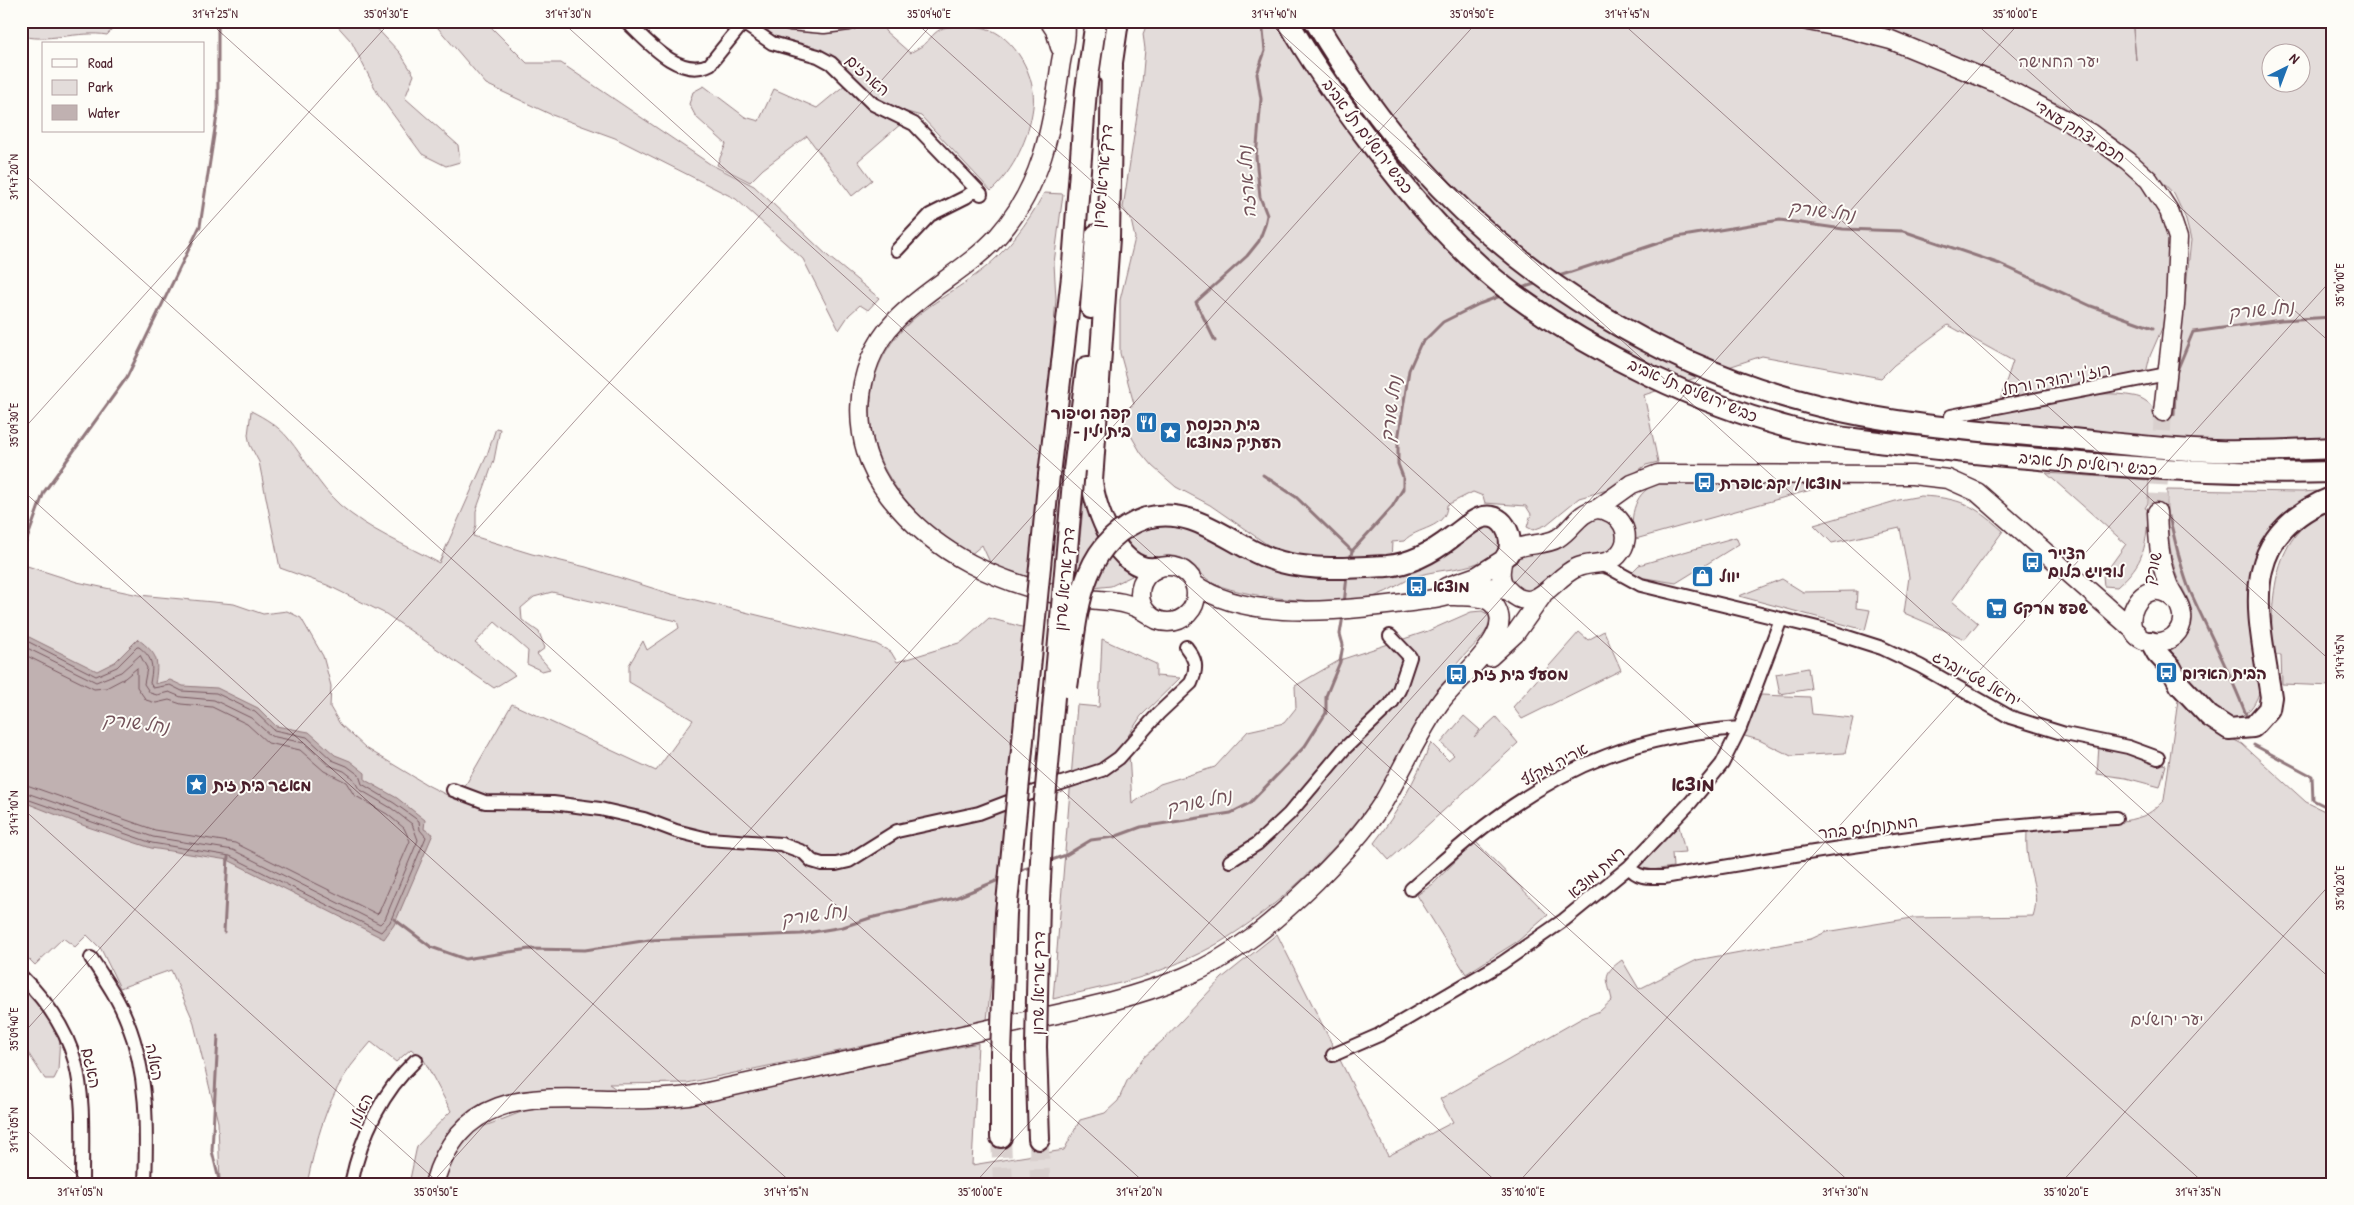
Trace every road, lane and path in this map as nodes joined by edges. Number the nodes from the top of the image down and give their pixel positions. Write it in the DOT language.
graph roads {
  1 [pos="626,21"];
  2 [pos="790,21"];
  3 [pos="849,21"];
  4 [pos="1049,21"];
  5 [pos="1065,21"];
  6 [pos="1096,21"];
  7 [pos="1118,21"];
  8 [pos="1288,21"];
  9 [pos="1315,21"];
  10 [pos="1808,21"];
  11 [pos="1060,65"];
  12 [pos="1112,65"];
  13 [pos="897,250"];
  14 [pos="2168,374"];
  15 [pos="2163,412"];
  16 [pos="1951,416"];
  17 [pos="2333,448"];
  18 [pos="2333,472"];
  19 [pos="1645,478"];
  20 [pos="2333,497"];
  21 [pos="1597,508"];
  22 [pos="2157,512"];
  23 [pos="1624,539"];
  24 [pos="2159,541"];
  25 [pos="1506,556"];
  26 [pos="1596,563"];
  27 [pos="1148,575"];
  28 [pos="1194,584"];
  29 [pos="1641,585"];
  30 [pos="1509,592"];
  31 [pos="2088,592"];
  32 [pos="1455,596"];
  33 [pos="1542,596"];
  34 [pos="2142,596"];
  35 [pos="1076,598"];
  36 [pos="2176,601"];
  37 [pos="1239,602"];
  38 [pos="1390,604"];
  39 [pos="1190,611"];
  40 [pos="1148,614"];
  41 [pos="1781,619"];
  42 [pos="1390,636"];
  43 [pos="2144,638"];
  44 [pos="2171,638"];
  45 [pos="1186,647"];
  46 [pos="1480,656"];
  47 [pos="2269,709"];
  48 [pos="1740,728"];
  49 [pos="1415,745"];
  50 [pos="2158,758"];
  51 [pos="453,790"];
  52 [pos="2116,818"];
  53 [pos="1043,822"];
  54 [pos="1230,862"];
  55 [pos="1629,868"];
  56 [pos="1411,889"];
  57 [pos="91,958"];
  58 [pos="21,976"];
  59 [pos="1332,1055"];
  60 [pos="416,1060"];
  61 [pos="1001,1137"];
  62 [pos="1039,1139"];
  63 [pos="82,1184"];
  64 [pos="145,1184"];
  65 [pos="351,1184"];
  66 [pos="434,1184"];
  1 -- 13 [label="street, הארזים"];
  2 -- 3 [label="main road"];
  4 -- 11 [label="main road"];
  5 -- 11 [label="main road"];
  6 -- 61 [label="highway, דרך אריאל שרון, bridge"];
  7 -- 12 [label="highway, דרך אריאל שרון"];
  8 -- 18 [label="highway, כביש ירושלים תל אביב"];
  9 -- 17 [label="highway, כביש ירושלים תל אביב"];
  10 -- 14 [label="main road, חכם יצחק עמדי"];
  11 -- 35 [label="main road"];
  12 -- 27 [label="highway"];
  12 -- 53 [label="highway, דרך אריאל שרון, bridge"];
  14 -- 15 [label="main road, חכם יצחק עמדי"];
  14 -- 16 [label="street, רוז'ני יהודה ורחל"];
  19 -- 21 [label="main road"];
  19 -- 23 [label="main road"];
  19 -- 31 [label="main road"];
  20 -- 47 [label="highway"];
  21 -- 23 [label="main road"];
  21 -- 25 [label="main road"];
  22 -- 24 [label="main road"];
  23 -- 26 [label="main road"];
  23 -- 29 [label="street"];
  24 -- 34 [label="main road, שורק"];
  24 -- 36 [label="main road"];
  25 -- 30 [label="main road"];
  25 -- 38 [label="main road"];
  25 -- 53 [label="highway, bridge"];
  26 -- 29 [label="street, יחיאל שטיינברג"];
  26 -- 33 [label="main road"];
  27 -- 28 [label="main road"];
  27 -- 35 [label="main road"];
  27 -- 40 [label="main road"];
  28 -- 37 [label="main road"];
  28 -- 39 [label="main road"];
  29 -- 41 [label="street, יחיאל שטיינברג"];
  30 -- 32 [label="main road"];
  30 -- 33 [label="main road"];
  30 -- 46 [label="main road"];
  31 -- 34 [label="main road"];
  31 -- 43 [label="main road"];
  32 -- 38 [label="main road"];
  32 -- 46 [label="main road"];
  33 -- 49 [label="main road"];
  34 -- 36 [label="main road"];
  34 -- 43 [label="main road"];
  35 -- 40 [label="main road"];
  36 -- 44 [label="main road"];
  37 -- 38 [label="main road"];
  37 -- 39 [label="main road"];
  39 -- 40 [label="main road"];
  41 -- 48 [label="street, רמת מוצא"];
  41 -- 50 [label="street, יחיאל שטיינברג"];
  42 -- 54 [label="street"];
  43 -- 44 [label="main road"];
  43 -- 47 [label="highway"];
  44 -- 47 [label="street"];
  45 -- 51 [label="street"];
  46 -- 49 [label="main road"];
  48 -- 55 [label="street, רמת מוצא"];
  48 -- 56 [label="street, אריה מקלף"];
  49 -- 66 [label="main road"];
  52 -- 55 [label="street, המתנחלים בהר"];
  53 -- 62 [label="highway, דרך אריאל שרון, bridge"];
  55 -- 59 [label="street, רמת מוצא"];
  57 -- 64 [label="street, האלה"];
  58 -- 63 [label="street, האגם"];
  60 -- 65 [label="street, האלון"];
}
